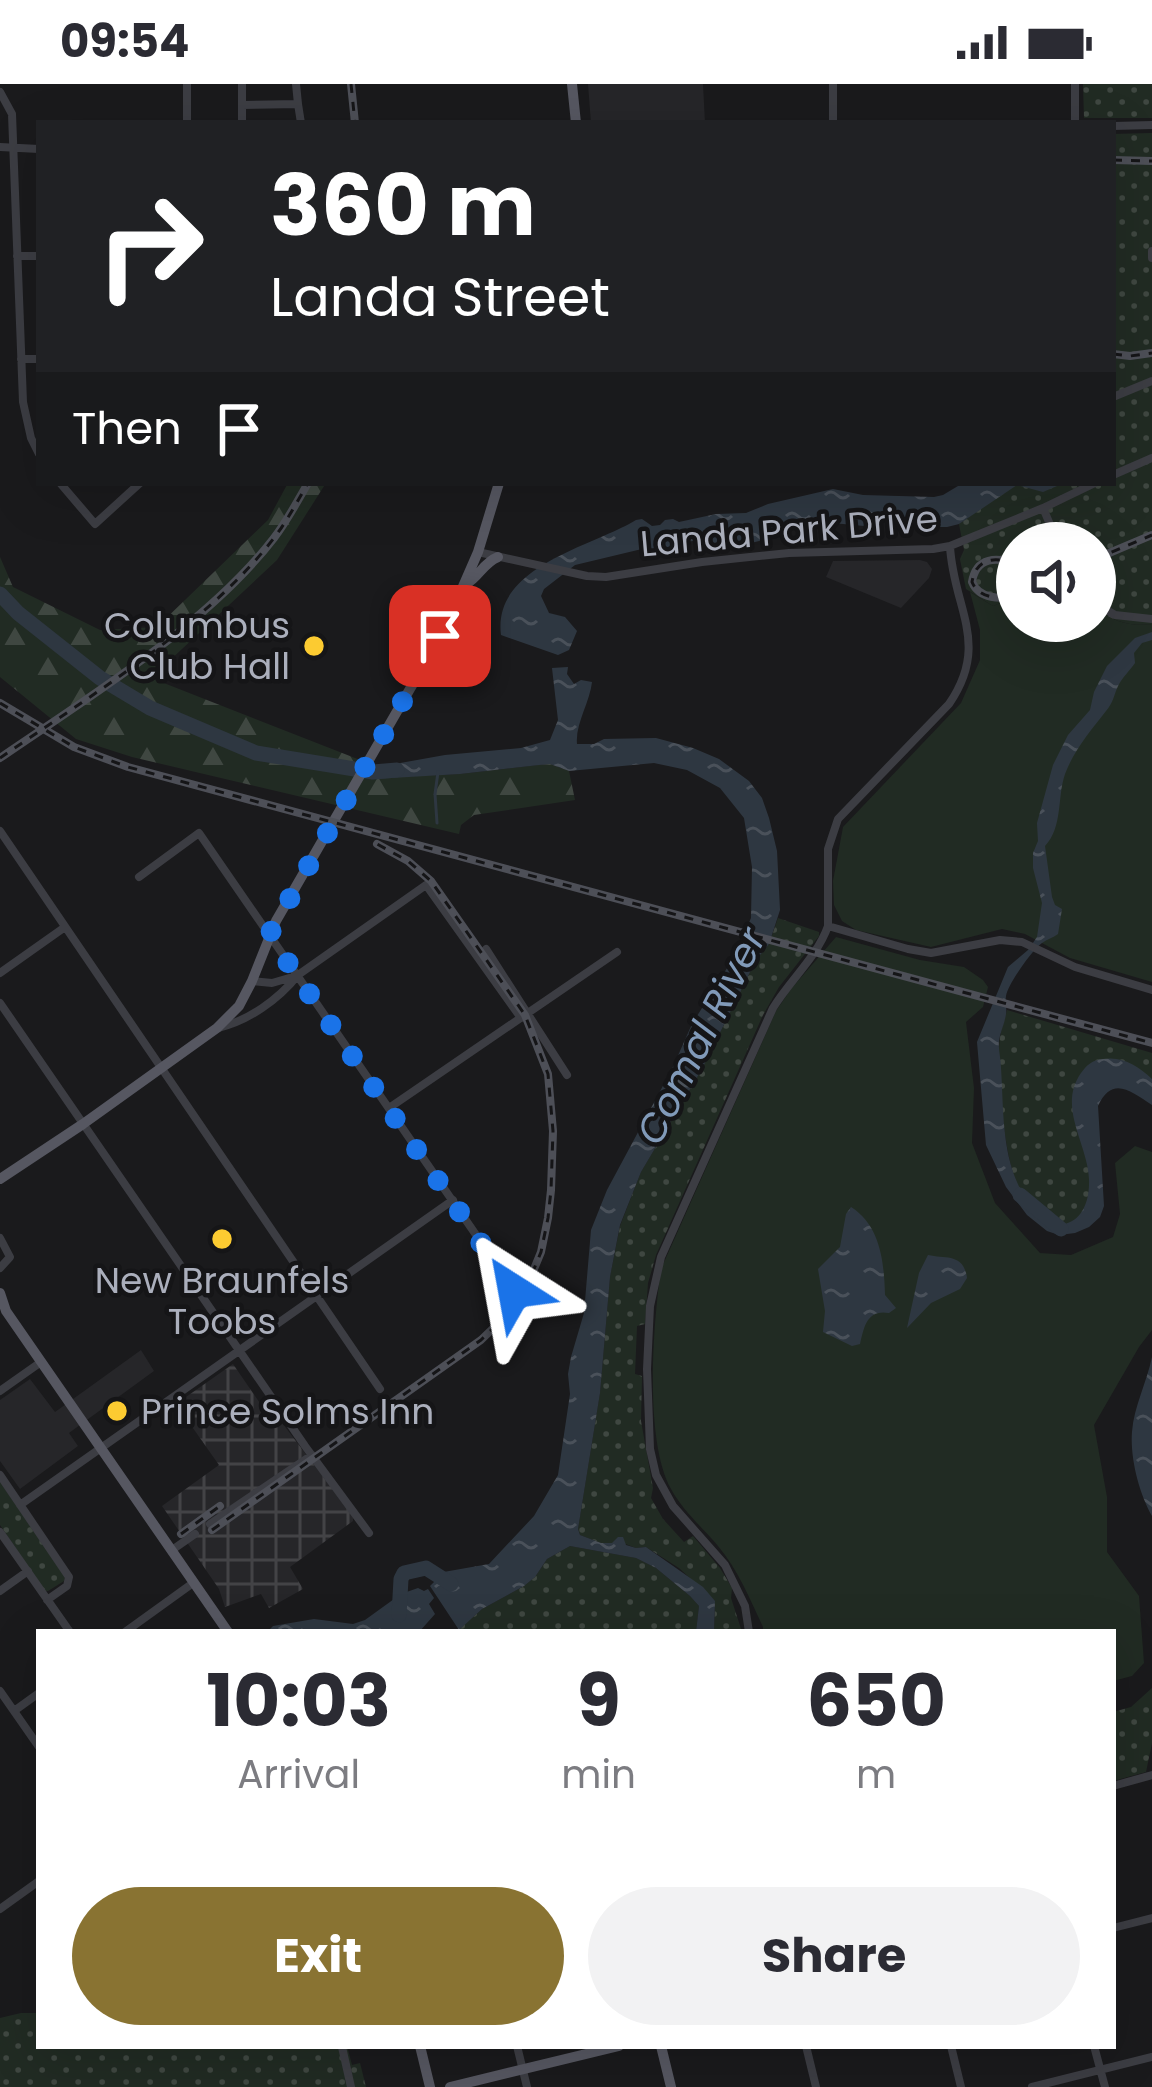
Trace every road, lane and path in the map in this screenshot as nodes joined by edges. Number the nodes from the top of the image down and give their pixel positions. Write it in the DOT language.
graph roads {
  1 [pos="187,84"];
  2 [pos="242,84"];
  3 [pos="296,84"];
  4 [pos="572,84"];
  5 [pos="832,84"];
  6 [pos="1076,84"];
  7 [pos="0,92"];
  8 [pos="298,104"];
  9 [pos="242,105"];
  10 [pos="187,120"];
  11 [pos="242,120"];
  12 [pos="301,120"];
  13 [pos="576,120"];
  14 [pos="832,120"];
  15 [pos="1076,120"];
  16 [pos="1152,125"];
  17 [pos="1116,126"];
  18 [pos="0,147"];
  19 [pos="36,149"];
  20 [pos="15,150"];
  21 [pos="17,256"];
  22 [pos="36,256"];
  23 [pos="36,358"];
  24 [pos="21,359"];
  25 [pos="1152,381"];
  26 [pos="1116,396"];
  27 [pos="36,446"];
  28 [pos="1152,458"];
  29 [pos="1116,474"];
  30 [pos="63,486"];
  31 [pos="137,486"];
  32 [pos="499,486"];
  33 [pos="1089,486"];
  34 [pos="1043,508"];
  35 [pos="1049,522"];
  36 [pos="950,546"];
  37 [pos="478,552"];
  38 [pos="498,557"];
  39 [pos="463,585"];
  40 [pos="1116,615"];
  41 [pos="1152,620"];
  42 [pos="0,832"];
  43 [pos="140,877"];
  44 [pos="828,903"];
  45 [pos="828,926"];
  46 [pos="64,927"];
  47 [pos="846,931"];
  48 [pos="269,935"];
  49 [pos="486,949"];
  50 [pos="617,952"];
  51 [pos="0,973"];
  52 [pos="298,976"];
  53 [pos="252,981"];
  54 [pos="1152,990"];
  55 [pos="0,1004"];
  56 [pos="525,1015"];
  57 [pos="217,1028"];
  58 [pos="161,1067"];
  59 [pos="567,1075"];
  60 [pos="389,1108"];
  61 [pos="83,1124"];
  62 [pos="2,1180"];
  63 [pos="453,1200"];
  64 [pos="0,1238"];
  65 [pos="0,1268"];
  66 [pos="514,1291"];
  67 [pos="0,1293"];
  68 [pos="317,1296"];
  69 [pos="3,1308"];
  70 [pos="239,1351"];
  71 [pos="41,1362"];
  72 [pos="380,1390"];
  73 [pos="0,1391"];
  74 [pos="101,1448"];
  75 [pos="312,1455"];
  76 [pos="0,1475"];
  77 [pos="20,1505"];
  78 [pos="210,1524"];
  79 [pos="0,1532"];
  80 [pos="369,1533"];
  81 [pos="195,1534"];
  82 [pos="171,1551"];
  83 [pos="28,1571"];
  84 [pos="193,1583"];
  85 [pos="0,1591"];
  86 [pos="47,1600"];
  87 [pos="68,1629"];
  88 [pos="128,1629"];
  89 [pos="226,1629"];
  90 [pos="749,1629"];
  91 [pos="0,1690"];
  92 [pos="36,1695"];
  93 [pos="14,1711"];
  94 [pos="36,1744"];
  95 [pos="1152,1775"];
  96 [pos="1116,1785"];
  97 [pos="36,1883"];
  98 [pos="0,1909"];
  99 [pos="1152,1918"];
  100 [pos="1116,1927"];
  101 [pos="342,2049"];
  102 [pos="421,2049"];
  103 [pos="518,2049"];
  104 [pos="607,2049"];
  105 [pos="662,2049"];
  106 [pos="807,2049"];
  107 [pos="952,2049"];
  108 [pos="1095,2049"];
  109 [pos="1152,2057"];
  110 [pos="1100,2069"];
  111 [pos="523,2070"];
  112 [pos="351,2087"];
  113 [pos="430,2087"];
  114 [pos="450,2087"];
  115 [pos="527,2087"];
  116 [pos="670,2087"];
  117 [pos="816,2087"];
  118 [pos="962,2087"];
  119 [pos="1031,2087"];
  120 [pos="1105,2087"];
  1 -- 10 [label="street"];
  2 -- 9 [label="street"];
  3 -- 8 [label="street"];
  4 -- 13 [label="main road"];
  5 -- 14 [label="street"];
  6 -- 15 [label="street"];
  7 -- 20 [label="street"];
  8 -- 9 [label="street"];
  8 -- 12 [label="street"];
  9 -- 11 [label="street"];
  16 -- 17 [label="street"];
  18 -- 20 [label="street"];
  19 -- 20 [label="street"];
  20 -- 21 [label="street"];
  21 -- 22 [label="street"];
  21 -- 24 [label="street"];
  23 -- 24 [label="street"];
  24 -- 27 [label="street"];
  25 -- 26 [label="street"];
  28 -- 29 [label="street"];
  30 -- 31 [label="street"];
  32 -- 37 [label="main road"];
  33 -- 34 [label="street, Landa Park Drive"];
  34 -- 35 [label="street"];
  34 -- 36 [label="street, Landa Park Drive"];
  36 -- 38 [label="street, Landa Park Drive"];
  36 -- 44 [label="street"];
  37 -- 38 [label="street, Landa Park Drive"];
  37 -- 39 [label="main road"];
  38 -- 39 [label="main road"];
  39 -- 48 [label="main road"];
  40 -- 41 [label="street"];
  42 -- 46 [label="street"];
  43 -- 48 [label="street"];
  44 -- 45 [label="street"];
  44 -- 47 [label="street"];
  45 -- 47 [label="street"];
  45 -- 90 [label="street"];
  46 -- 51 [label="street"];
  46 -- 58 [label="street"];
  47 -- 54 [label="street"];
  48 -- 52 [label="street"];
  48 -- 53 [label="main road"];
  49 -- 56 [label="street"];
  50 -- 56 [label="street"];
  52 -- 53 [label="street"];
  52 -- 56 [label="street"];
  52 -- 57 [label="street"];
  52 -- 60 [label="street"];
  53 -- 57 [label="main road"];
  55 -- 61 [label="street"];
  56 -- 59 [label="street"];
  56 -- 60 [label="street"];
  57 -- 58 [label="main road"];
  58 -- 61 [label="main road"];
  58 -- 68 [label="street"];
  60 -- 63 [label="street"];
  61 -- 62 [label="main road"];
  61 -- 70 [label="street"];
  63 -- 66 [label="street"];
  63 -- 68 [label="street"];
  64 -- 65 [label="street"];
  67 -- 69 [label="main road"];
  68 -- 70 [label="street"];
  68 -- 72 [label="street"];
  69 -- 71 [label="main road"];
  70 -- 74 [label="street"];
  70 -- 75 [label="street"];
  71 -- 73 [label="street"];
  71 -- 74 [label="main road"];
  74 -- 77 [label="street"];
  74 -- 82 [label="main road"];
  75 -- 78 [label="street"];
  75 -- 80 [label="street"];
  76 -- 77 [label="street"];
  77 -- 86 [label="street"];
  79 -- 83 [label="street"];
  81 -- 82 [label="street"];
  82 -- 84 [label="main road"];
  83 -- 85 [label="street"];
  83 -- 86 [label="street"];
  84 -- 88 [label="street"];
  84 -- 89 [label="main road"];
  86 -- 87 [label="street"];
  91 -- 93 [label="street"];
  92 -- 93 [label="street"];
  93 -- 94 [label="street"];
  95 -- 96 [label="street"];
  97 -- 98 [label="street"];
  99 -- 100 [label="street"];
  101 -- 112 [label="street"];
  102 -- 113 [label="main road"];
  103 -- 111 [label="street"];
  104 -- 111 [label="main road"];
  105 -- 116 [label="main road"];
  106 -- 117 [label="street"];
  107 -- 118 [label="street"];
  108 -- 110 [label="street"];
  109 -- 110 [label="street"];
  110 -- 119 [label="street"];
  110 -- 120 [label="street"];
  111 -- 114 [label="main road"];
  111 -- 115 [label="street"];
}
